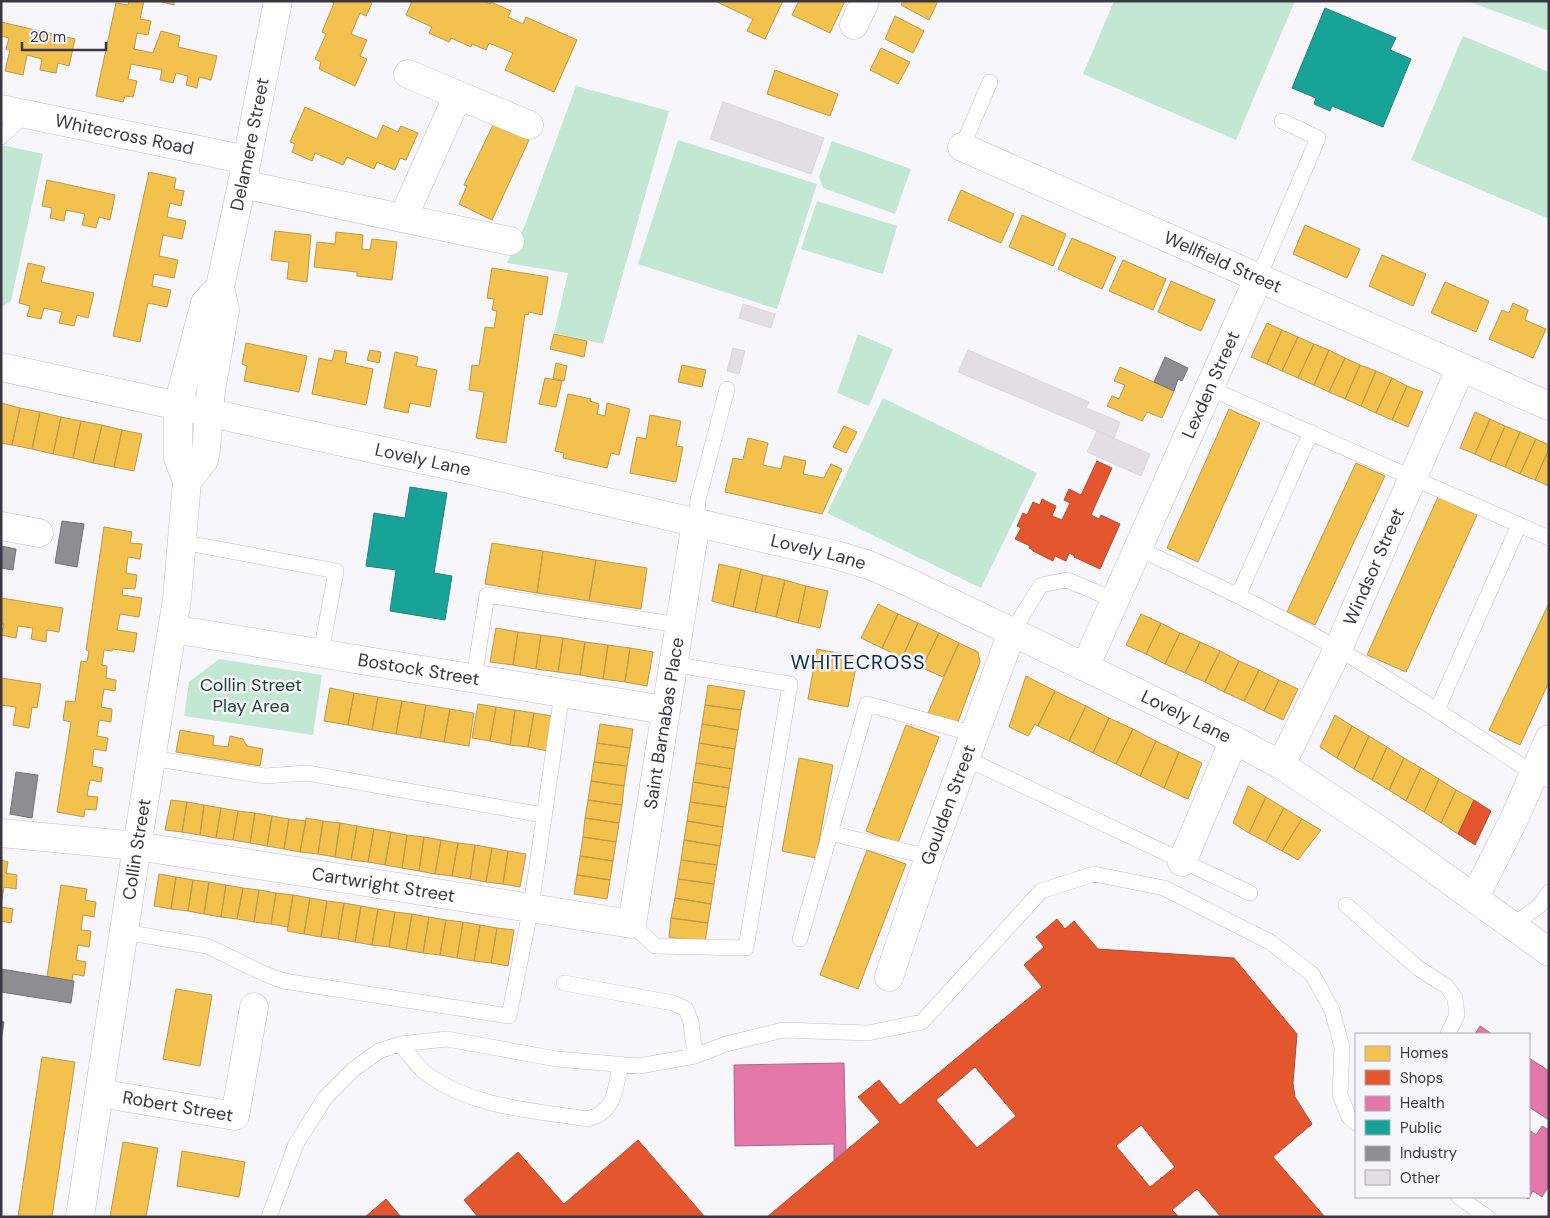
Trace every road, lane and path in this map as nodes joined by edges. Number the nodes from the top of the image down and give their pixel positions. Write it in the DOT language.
graph roads {
  1 [pos="278,1"];
  2 [pos="408,74"];
  3 [pos="990,82"];
  4 [pos="458,95"];
  5 [pos="13,111"];
  6 [pos="1282,121"];
  7 [pos="528,125"];
  8 [pos="1,137"];
  9 [pos="962,147"];
  10 [pos="245,172"];
  11 [pos="403,218"];
  12 [pos="510,241"];
  13 [pos="1258,278"];
  14 [pos="220,287"];
  15 [pos="1,367"];
  16 [pos="1461,367"];
  17 [pos="726,388"];
  18 [pos="1209,388"];
  19 [pos="178,405"];
  20 [pos="1549,406"];
  21 [pos="209,412"];
  22 [pos="1311,432"];
  23 [pos="1412,479"];
  24 [pos="187,481"];
  25 [pos="696,522"];
  26 [pos="1519,525"];
  27 [pos="1,526"];
  28 [pos="39,533"];
  29 [pos="1549,538"];
  30 [pos="182,542"];
  31 [pos="1139,549"];
  32 [pos="1238,596"];
  33 [pos="1115,600"];
  34 [pos="679,625"];
  35 [pos="173,629"];
  36 [pos="1012,632"];
  37 [pos="1338,649"];
  38 [pos="321,652"];
  39 [pos="672,664"];
  40 [pos="1085,667"];
  41 [pos="474,678"];
  42 [pos="562,693"];
  43 [pos="665,710"];
  44 [pos="1437,710"];
  45 [pos="1549,739"];
  46 [pos="1234,740"];
  47 [pos="970,746"];
  48 [pos="151,758"];
  49 [pos="1281,766"];
  50 [pos="1541,776"];
  51 [pos="543,815"];
  52 [pos="1,833"];
  53 [pos="830,833"];
  54 [pos="136,846"];
  55 [pos="930,857"];
  56 [pos="1182,862"];
  57 [pos="1549,892"];
  58 [pos="1250,893"];
  59 [pos="1475,898"];
  60 [pos="1346,905"];
  61 [pos="531,907"];
  62 [pos="632,924"];
  63 [pos="1513,925"];
  64 [pos="124,932"];
  65 [pos="800,939"];
  66 [pos="1549,952"];
  67 [pos="889,977"];
  68 [pos="564,983"];
  69 [pos="254,1007"];
  70 [pos="1448,1033"];
  71 [pos="400,1044"];
  72 [pos="695,1056"];
  73 [pos="620,1064"];
  74 [pos="99,1093"];
  75 [pos="1355,1122"];
  76 [pos="1459,1198"];
  77 [pos="80,1217"];
  78 [pos="269,1217"];
  79 [pos="1487,1217"];
  1 -- 10 [label="street, Delamere Street"];
  2 -- 4 [label="street"];
  3 -- 9 [label="lane, Wellfield Street"];
  4 -- 7 [label="street"];
  4 -- 11 [label="street"];
  5 -- 8 [label="lane"];
  5 -- 10 [label="street, Whitecross Road"];
  6 -- 13 [label="lane, Lexden Street"];
  9 -- 13 [label="street, Wellfield Street"];
  10 -- 11 [label="street, Whitecross Road"];
  10 -- 14 [label="street, Delamere Street"];
  11 -- 12 [label="street, Whitecross Road"];
  13 -- 16 [label="street, Wellfield Street"];
  13 -- 18 [label="street, Lexden Street"];
  14 -- 19 [label="street"];
  14 -- 21 [label="street, Delamere Street"];
  15 -- 19 [label="street, Lovely Lane"];
  16 -- 20 [label="street, Wellfield Street"];
  16 -- 23 [label="street, Windsor Street"];
  17 -- 25 [label="lane"];
  18 -- 22 [label="lane"];
  18 -- 31 [label="street, Lexden Street"];
  19 -- 21 [label="street, Lovely Lane"];
  19 -- 24 [label="street, Collin Street"];
  21 -- 24 [label="street"];
  21 -- 25 [label="street, Lovely Lane"];
  22 -- 23 [label="lane"];
  22 -- 32 [label="lane"];
  23 -- 26 [label="lane"];
  23 -- 37 [label="street, Windsor Street"];
  24 -- 30 [label="street, Collin Street"];
  25 -- 34 [label="street, Saint Barnabas Place"];
  25 -- 36 [label="street, Lovely Lane"];
  26 -- 29 [label="lane"];
  26 -- 44 [label="lane"];
  27 -- 28 [label="street"];
  30 -- 35 [label="street, Collin Street"];
  30 -- 38 [label="lane"];
  31 -- 32 [label="lane"];
  31 -- 33 [label="street, Lexden Street"];
  32 -- 37 [label="lane"];
  33 -- 36 [label="lane"];
  33 -- 40 [label="street, Lexden Street"];
  34 -- 39 [label="street, Saint Barnabas Place"];
  34 -- 41 [label="lane"];
  35 -- 38 [label="street, Bostock Street"];
  35 -- 48 [label="street, Collin Street"];
  36 -- 40 [label="street, Lovely Lane"];
  36 -- 47 [label="street, Goulden Street"];
  37 -- 44 [label="lane"];
  37 -- 49 [label="street, Windsor Street"];
  38 -- 41 [label="street, Bostock Street"];
  39 -- 43 [label="street, Saint Barnabas Place"];
  39 -- 62 [label="lane"];
  40 -- 46 [label="street, Lovely Lane"];
  41 -- 42 [label="street, Bostock Street"];
  42 -- 43 [label="street, Bostock Street"];
  42 -- 51 [label="lane"];
  43 -- 62 [label="street, Saint Barnabas Place"];
  44 -- 50 [label="lane"];
  45 -- 50 [label="street"];
  46 -- 49 [label="street, Lovely Lane"];
  46 -- 56 [label="street"];
  47 -- 53 [label="lane"];
  47 -- 55 [label="street, Goulden Street"];
  47 -- 56 [label="lane"];
  48 -- 51 [label="lane"];
  48 -- 54 [label="street, Collin Street"];
  49 -- 59 [label="street, Lovely Lane"];
  50 -- 59 [label="street"];
  51 -- 61 [label="lane"];
  52 -- 54 [label="street, Cartwright Street"];
  53 -- 55 [label="lane"];
  53 -- 65 [label="lane"];
  54 -- 61 [label="street, Cartwright Street"];
  54 -- 64 [label="street, Collin Street"];
  55 -- 67 [label="street, Goulden Street"];
  56 -- 58 [label="lane"];
  57 -- 63 [label="lane"];
  59 -- 63 [label="street, Lovely Lane"];
  60 -- 70 [label="lane"];
  61 -- 62 [label="street, Cartwright Street"];
  61 -- 64 [label="lane"];
  63 -- 66 [label="street, Lovely Lane"];
  64 -- 74 [label="street, Collin Street"];
  68 -- 72 [label="lane"];
  69 -- 74 [label="street, Robert Street"];
  71 -- 73 [label="lane"];
  71 -- 73 [label="lane"];
  71 -- 78 [label="lane"];
  72 -- 73 [label="lane"];
  72 -- 75 [label="lane"];
  74 -- 77 [label="street, Collin Street"];
  76 -- 79 [label="lane"];
}
